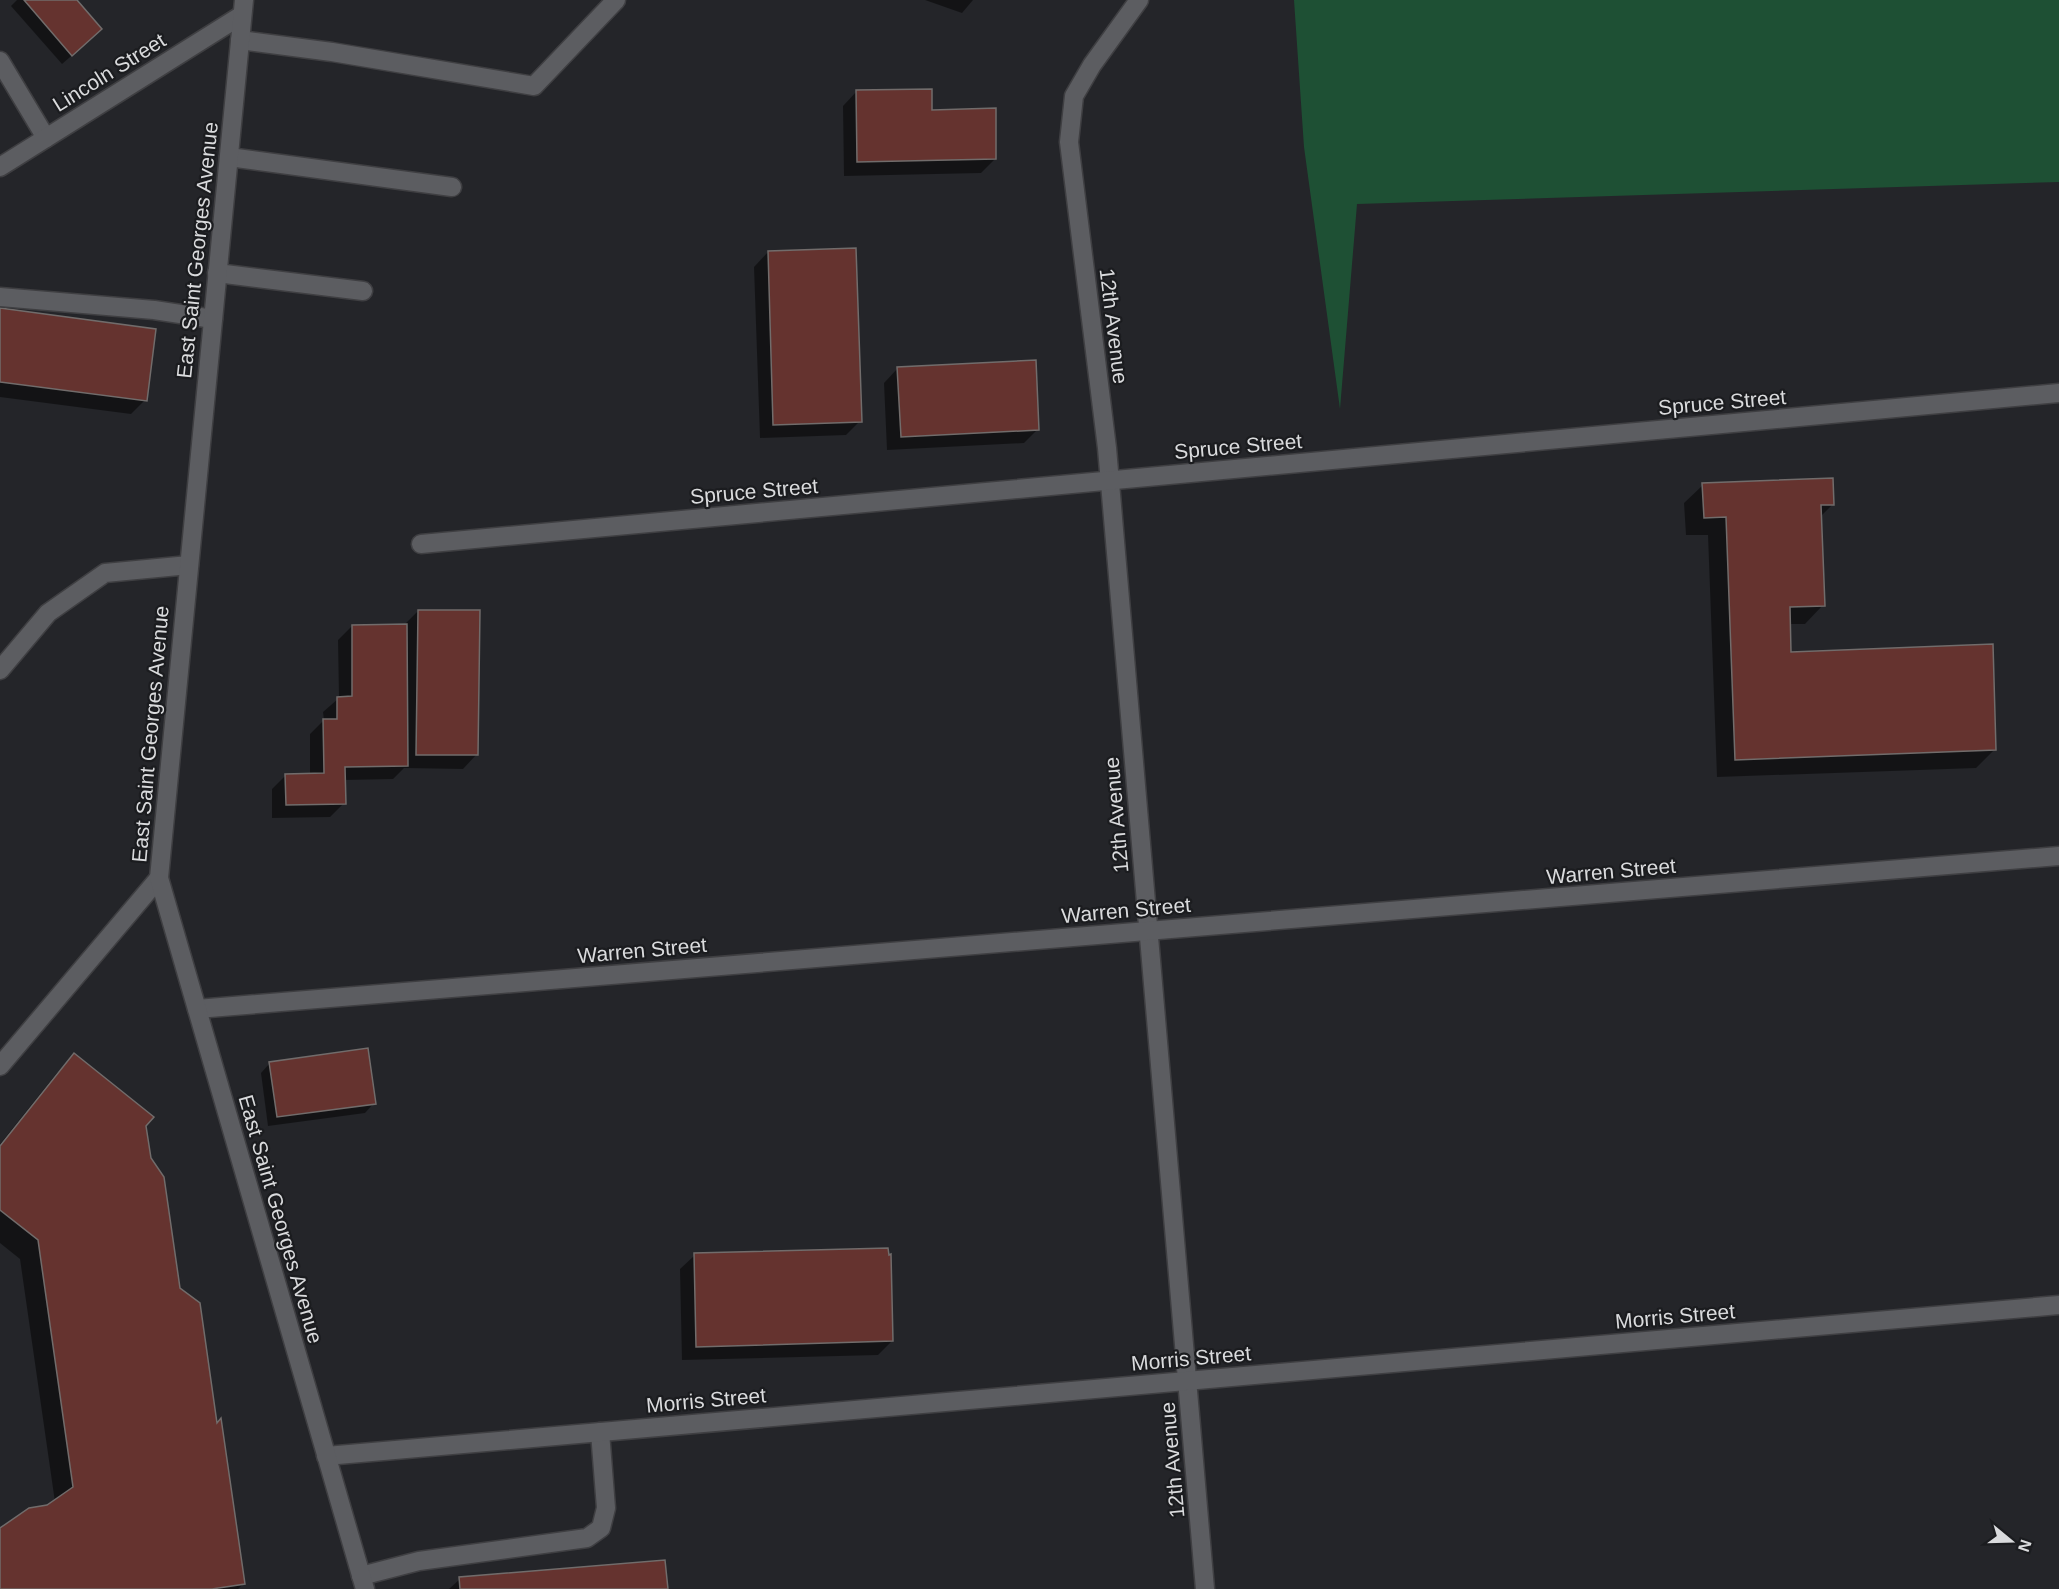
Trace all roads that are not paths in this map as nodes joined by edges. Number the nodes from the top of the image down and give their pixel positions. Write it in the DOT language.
graph roads {
  1 [pos="616,0"];
  2 [pos="1139,0"];
  3 [pos="243,8"];
  4 [pos="240,40"];
  5 [pos="0,61"];
  6 [pos="46,138"];
  7 [pos="229,157"];
  8 [pos="0,167"];
  9 [pos="452,187"];
  10 [pos="218,273"];
  11 [pos="363,291"];
  12 [pos="0,297"];
  13 [pos="213,319"];
  14 [pos="2059,393"];
  15 [pos="1109,481"];
  16 [pos="421,544"];
  17 [pos="189,565"];
  18 [pos="0,670"];
  19 [pos="2059,856"];
  20 [pos="159,878"];
  21 [pos="1149,931"];
  22 [pos="197,1009"];
  23 [pos="0,1066"];
  24 [pos="2059,1305"];
  25 [pos="1187,1381"];
  26 [pos="600,1432"];
  27 [pos="326,1456"];
  28 [pos="363,1583"];
  29 [pos="1205,1589"];
  1 -- 4 [label="street"];
  2 -- 15 [label="street, 12th Avenue"];
  3 -- 4 [label="street, East Saint Georges Avenue"];
  3 -- 6 [label="street, Lincoln Street"];
  4 -- 7 [label="street, East Saint Georges Avenue"];
  5 -- 6 [label="street"];
  6 -- 8 [label="street, Lincoln Street"];
  7 -- 9 [label="street"];
  7 -- 10 [label="street, East Saint Georges Avenue"];
  10 -- 11 [label="street"];
  10 -- 13 [label="street, East Saint Georges Avenue"];
  12 -- 13 [label="street"];
  13 -- 17 [label="street, East Saint Georges Avenue"];
  14 -- 15 [label="street, Spruce Street"];
  15 -- 16 [label="street, Spruce Street"];
  15 -- 21 [label="street, 12th Avenue"];
  17 -- 18 [label="street"];
  17 -- 20 [label="street, East Saint Georges Avenue"];
  19 -- 21 [label="street, Warren Street"];
  20 -- 22 [label="street, East Saint Georges Avenue"];
  20 -- 23 [label="street"];
  21 -- 22 [label="street, Warren Street"];
  21 -- 25 [label="street, 12th Avenue"];
  22 -- 27 [label="street, East Saint Georges Avenue"];
  24 -- 25 [label="street, Morris Street"];
  25 -- 26 [label="street, Morris Street"];
  25 -- 29 [label="street, 12th Avenue"];
  26 -- 27 [label="street, Morris Street"];
  26 -- 28 [label="street"];
  27 -- 28 [label="street, East Saint Georges Avenue"];
}
